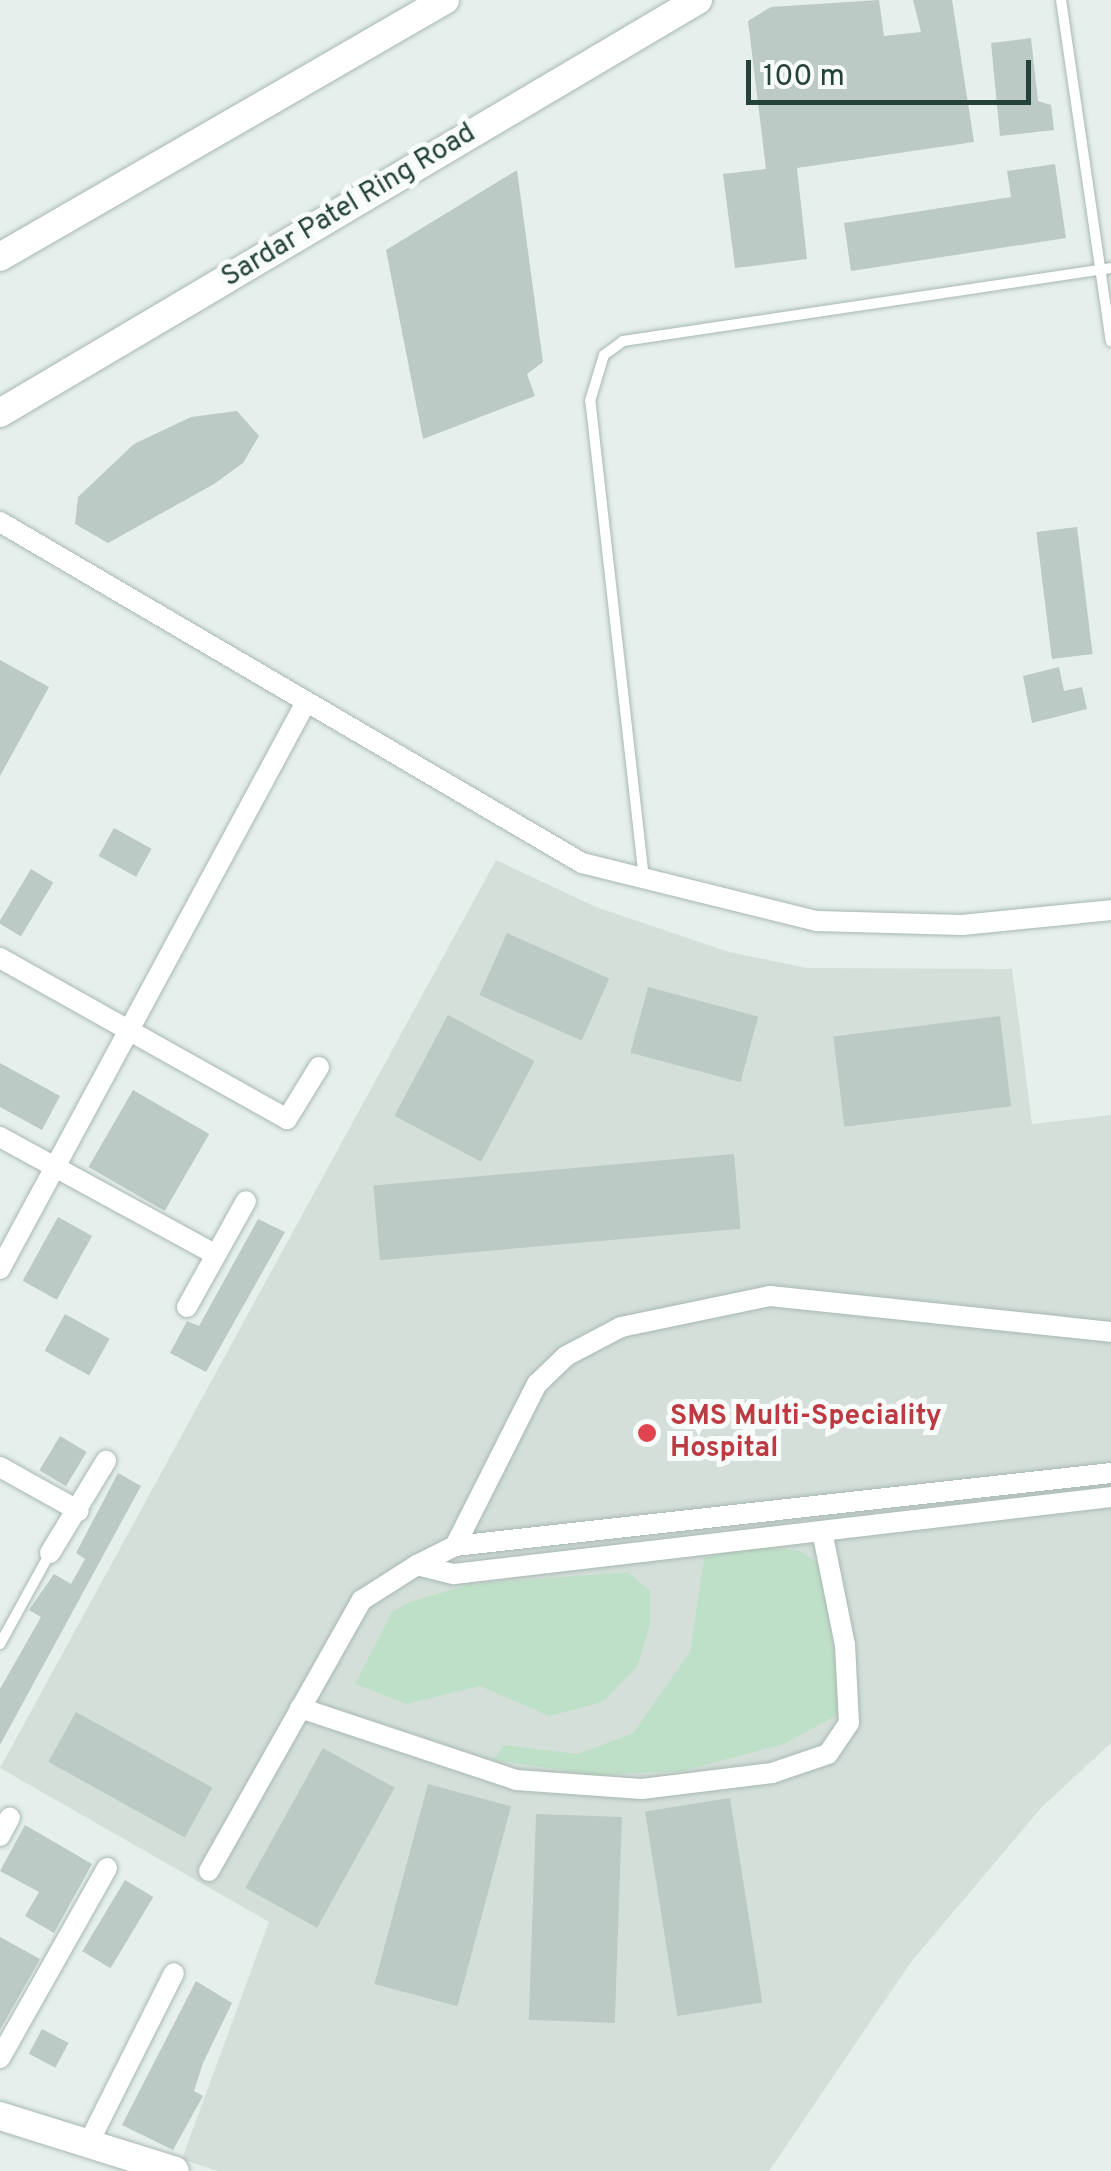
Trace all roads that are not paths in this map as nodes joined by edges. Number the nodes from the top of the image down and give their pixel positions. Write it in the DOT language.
graph roads {
  1 [pos="444,0"];
  2 [pos="698,0"];
  3 [pos="1061,0"];
  4 [pos="0,257"];
  5 [pos="1111,268"];
  6 [pos="1098,270"];
  7 [pos="1111,342"];
  8 [pos="0,413"];
  9 [pos="0,522"];
  10 [pos="305,704"];
  11 [pos="644,884"];
  12 [pos="1111,910"];
  13 [pos="0,958"];
  14 [pos="129,1030"];
  15 [pos="318,1068"];
  16 [pos="0,1137"];
  17 [pos="55,1167"];
  18 [pos="246,1201"];
  19 [pos="216,1255"];
  20 [pos="0,1269"];
  21 [pos="186,1307"];
  22 [pos="1111,1332"];
  23 [pos="106,1461"];
  24 [pos="0,1467"];
  25 [pos="1111,1473"];
  26 [pos="1111,1497"];
  27 [pos="80,1511"];
  28 [pos="655,1521"];
  29 [pos="822,1531"];
  30 [pos="455,1546"];
  31 [pos="658,1548"];
  32 [pos="50,1553"];
  33 [pos="417,1565"];
  34 [pos="0,1644"];
  35 [pos="300,1708"];
  36 [pos="107,1868"];
  37 [pos="209,1870"];
  38 [pos="174,1973"];
  39 [pos="0,2058"];
  40 [pos="0,2116"];
  41 [pos="88,2144"];
  42 [pos="175,2171"];
  1 -- 4 [label="street"];
  2 -- 8 [label="street, Sardar Patel Ring Road"];
  3 -- 6 [label="lane"];
  5 -- 6 [label="lane"];
  6 -- 7 [label="lane"];
  6 -- 11 [label="lane"];
  9 -- 10 [label="street"];
  10 -- 11 [label="street"];
  10 -- 14 [label="street"];
  11 -- 12 [label="street"];
  13 -- 14 [label="street"];
  14 -- 15 [label="street"];
  14 -- 17 [label="street"];
  16 -- 17 [label="street"];
  17 -- 19 [label="street"];
  17 -- 20 [label="street"];
  18 -- 19 [label="street"];
  19 -- 21 [label="street"];
  22 -- 30 [label="street"];
  23 -- 27 [label="street"];
  24 -- 27 [label="street"];
  25 -- 28 [label="street"];
  26 -- 29 [label="street"];
  27 -- 32 [label="street"];
  28 -- 30 [label="street"];
  28 -- 31 [label="street"];
  29 -- 31 [label="street"];
  29 -- 35 [label="street"];
  30 -- 33 [label="street"];
  31 -- 33 [label="street"];
  32 -- 34 [label="lane"];
  33 -- 35 [label="street"];
  35 -- 37 [label="street"];
  36 -- 39 [label="street"];
  38 -- 41 [label="street"];
  40 -- 41 [label="street"];
  41 -- 42 [label="street"];
}
